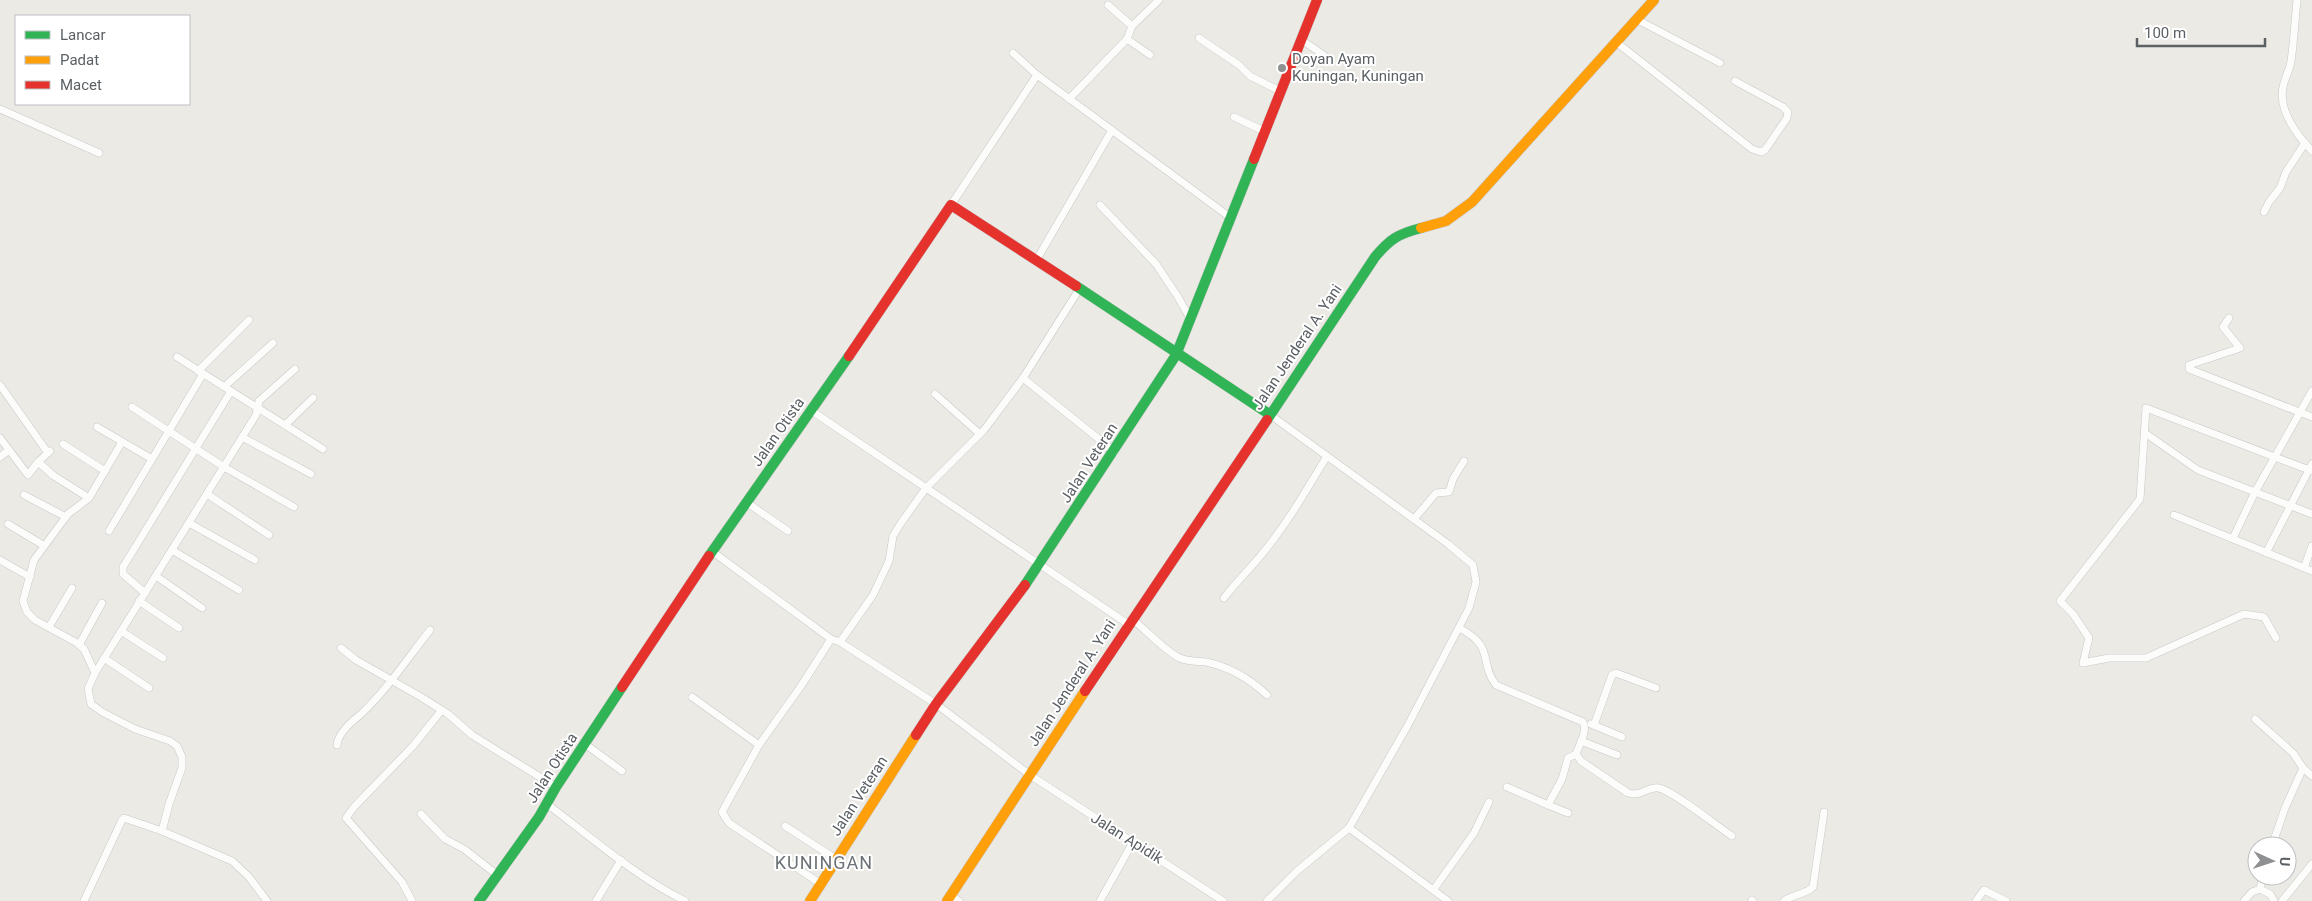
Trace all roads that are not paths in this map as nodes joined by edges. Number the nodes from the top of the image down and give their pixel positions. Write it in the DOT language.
graph roads {
  1 [pos="1159,0"];
  2 [pos="1317,0"];
  3 [pos="1654,0"];
  4 [pos="2297,0"];
  5 [pos="1108,5"];
  6 [pos="1636,19"];
  7 [pos="1132,26"];
  8 [pos="1128,38"];
  9 [pos="1199,38"];
  10 [pos="1302,40"];
  11 [pos="1616,42"];
  12 [pos="1013,53"];
  13 [pos="1150,55"];
  14 [pos="1329,59"];
  15 [pos="1720,63"];
  16 [pos="1037,75"];
  17 [pos="1735,81"];
  18 [pos="1280,91"];
  19 [pos="1069,99"];
  20 [pos="0,109"];
  21 [pos="1234,117"];
  22 [pos="1112,130"];
  23 [pos="1264,131"];
  24 [pos="2305,143"];
  25 [pos="2312,151"];
  26 [pos="99,152"];
  27 [pos="951,205"];
  28 [pos="1100,205"];
  29 [pos="2264,212"];
  30 [pos="1231,218"];
  31 [pos="1037,259"];
  32 [pos="1080,288"];
  33 [pos="2229,318"];
  34 [pos="249,320"];
  35 [pos="1191,320"];
  36 [pos="272,343"];
  37 [pos="1176,355"];
  38 [pos="177,357"];
  39 [pos="295,369"];
  40 [pos="201,372"];
  41 [pos="1023,378"];
  42 [pos="0,385"];
  43 [pos="224,387"];
  44 [pos="2312,390"];
  45 [pos="231,391"];
  46 [pos="2,394"];
  47 [pos="936,394"];
  48 [pos="313,398"];
  49 [pos="132,407"];
  50 [pos="257,408"];
  51 [pos="812,411"];
  52 [pos="2300,412"];
  53 [pos="1269,414"];
  54 [pos="2312,417"];
  55 [pos="285,425"];
  56 [pos="98,427"];
  57 [pos="169,431"];
  58 [pos="2145,432"];
  59 [pos="980,434"];
  60 [pos="242,437"];
  61 [pos="0,438"];
  62 [pos="122,442"];
  63 [pos="63,444"];
  64 [pos="323,448"];
  65 [pos="196,449"];
  66 [pos="9,450"];
  67 [pos="1114,452"];
  68 [pos="1327,456"];
  69 [pos="0,457"];
  70 [pos="2274,457"];
  71 [pos="152,459"];
  72 [pos="1464,461"];
  73 [pos="38,462"];
  74 [pos="224,467"];
  75 [pos="2311,468"];
  76 [pos="105,471"];
  77 [pos="311,474"];
  78 [pos="926,488"];
  79 [pos="2255,492"];
  80 [pos="206,494"];
  81 [pos="24,495"];
  82 [pos="88,498"];
  83 [pos="746,502"];
  84 [pos="2289,506"];
  85 [pos="294,507"];
  86 [pos="2312,514"];
  87 [pos="2174,515"];
  88 [pos="66,517"];
  89 [pos="1414,519"];
  90 [pos="189,523"];
  91 [pos="8,524"];
  92 [pos="109,531"];
  93 [pos="788,531"];
  94 [pos="269,535"];
  95 [pos="2233,538"];
  96 [pos="43,545"];
  97 [pos="2312,546"];
  98 [pos="172,550"];
  99 [pos="714,552"];
  100 [pos="2266,553"];
  101 [pos="0,560"];
  102 [pos="255,560"];
  103 [pos="1040,565"];
  104 [pos="2304,568"];
  105 [pos="2312,571"];
  106 [pos="156,576"];
  107 [pos="30,578"];
  108 [pos="72,588"];
  109 [pos="239,590"];
  110 [pos="145,593"];
  111 [pos="1224,598"];
  112 [pos="139,602"];
  113 [pos="102,603"];
  114 [pos="202,608"];
  115 [pos="1130,621"];
  116 [pos="49,627"];
  117 [pos="179,628"];
  118 [pos="1459,628"];
  119 [pos="430,630"];
  120 [pos="121,631"];
  121 [pos="2276,638"];
  122 [pos="831,639"];
  123 [pos="840,642"];
  124 [pos="79,645"];
  125 [pos="341,648"];
  126 [pos="104,658"];
  127 [pos="163,658"];
  128 [pos="95,673"];
  129 [pos="392,680"];
  130 [pos="149,688"];
  131 [pos="1656,688"];
  132 [pos="1267,695"];
  133 [pos="692,697"];
  134 [pos="936,704"];
  135 [pos="441,711"];
  136 [pos="2255,719"];
  137 [pos="1583,722"];
  138 [pos="1594,726"];
  139 [pos="1622,736"];
  140 [pos="1581,741"];
  141 [pos="585,744"];
  142 [pos="337,745"];
  143 [pos="759,745"];
  144 [pos="1576,754"];
  145 [pos="1617,755"];
  146 [pos="2303,768"];
  147 [pos="622,771"];
  148 [pos="1030,775"];
  149 [pos="2312,776"];
  150 [pos="556,787"];
  151 [pos="1507,787"];
  152 [pos="1489,802"];
  153 [pos="547,804"];
  154 [pos="1548,806"];
  155 [pos="1824,812"];
  156 [pos="1568,813"];
  157 [pos="421,814"];
  158 [pos="785,826"];
  159 [pos="1349,828"];
  160 [pos="162,831"];
  161 [pos="1732,836"];
  162 [pos="2275,836"];
  163 [pos="1133,842"];
  164 [pos="836,859"];
  165 [pos="621,860"];
  166 [pos="2312,864"];
  167 [pos="496,874"];
  168 [pos="821,884"];
  169 [pos="2261,886"];
  170 [pos="2260,889"];
  171 [pos="1434,890"];
  172 [pos="1797,894"];
  173 [pos="953,899"];
  174 [pos="84,901"];
  175 [pos="268,901"];
  176 [pos="412,901"];
  177 [pos="479,901"];
  178 [pos="596,901"];
  179 [pos="686,901"];
  180 [pos="810,901"];
  181 [pos="1100,901"];
  182 [pos="1223,901"];
  183 [pos="1267,901"];
  184 [pos="1448,901"];
  185 [pos="1784,901"];
  186 [pos="1800,901"];
  187 [pos="1976,901"];
  188 [pos="2006,901"];
  189 [pos="2244,901"];
  190 [pos="2274,901"];
  191 [pos="2282,901"];
  1 -- 7 [label="street"];
  2 -- 10 [label="main road, Jalan Veteran"];
  3 -- 6 [label="main road, Jalan Jenderal A. Yani"];
  4 -- 24 [label="street"];
  5 -- 7 [label="street"];
  6 -- 11 [label="main road, Jalan Jenderal A. Yani"];
  6 -- 15 [label="street"];
  7 -- 8 [label="street"];
  8 -- 13 [label="street"];
  8 -- 19 [label="street"];
  9 -- 18 [label="street"];
  10 -- 14 [label="street"];
  10 -- 18 [label="main road, Jalan Veteran"];
  11 -- 17 [label="street"];
  11 -- 53 [label="main road, Jalan Jenderal A. Yani"];
  12 -- 16 [label="street"];
  16 -- 19 [label="street"];
  16 -- 27 [label="street"];
  18 -- 23 [label="main road, Jalan Veteran"];
  19 -- 22 [label="street"];
  20 -- 26 [label="street"];
  21 -- 23 [label="street"];
  22 -- 30 [label="street"];
  22 -- 31 [label="street"];
  23 -- 30 [label="main road, Jalan Veteran"];
  24 -- 25 [label="street"];
  24 -- 29 [label="street"];
  27 -- 31 [label="main road"];
  27 -- 51 [label="main road, Jalan Otista"];
  28 -- 35 [label="street"];
  30 -- 35 [label="main road, Jalan Veteran"];
  31 -- 32 [label="main road"];
  32 -- 37 [label="main road"];
  32 -- 41 [label="street"];
  33 -- 52 [label="street"];
  34 -- 40 [label="street"];
  35 -- 37 [label="main road, Jalan Veteran"];
  36 -- 43 [label="street"];
  37 -- 53 [label="main road"];
  37 -- 67 [label="main road, Jalan Veteran"];
  38 -- 40 [label="street"];
  39 -- 50 [label="street"];
  40 -- 43 [label="street"];
  40 -- 57 [label="street"];
  41 -- 59 [label="street"];
  41 -- 67 [label="street"];
  42 -- 46 [label="street"];
  43 -- 45 [label="street"];
  44 -- 52 [label="street"];
  45 -- 50 [label="street"];
  45 -- 65 [label="street"];
  46 -- 73 [label="street"];
  47 -- 59 [label="street"];
  48 -- 55 [label="street"];
  49 -- 57 [label="street"];
  50 -- 55 [label="street"];
  50 -- 60 [label="street"];
  51 -- 78 [label="street"];
  51 -- 83 [label="main road, Jalan Otista"];
  52 -- 54 [label="street"];
  52 -- 70 [label="street"];
  53 -- 68 [label="street"];
  53 -- 115 [label="main road, Jalan Jenderal A. Yani"];
  55 -- 64 [label="street"];
  56 -- 62 [label="street"];
  57 -- 65 [label="street"];
  57 -- 71 [label="street"];
  58 -- 70 [label="street"];
  58 -- 79 [label="street"];
  58 -- 121 [label="street"];
  59 -- 78 [label="street"];
  60 -- 74 [label="street"];
  60 -- 77 [label="street"];
  61 -- 66 [label="street"];
  62 -- 71 [label="street"];
  62 -- 76 [label="street"];
  63 -- 76 [label="street"];
  65 -- 74 [label="street"];
  65 -- 110 [label="street"];
  66 -- 69 [label="street"];
  66 -- 73 [label="street"];
  67 -- 103 [label="main road, Jalan Veteran"];
  68 -- 89 [label="street"];
  68 -- 111 [label="street"];
  70 -- 75 [label="street"];
  70 -- 79 [label="street"];
  71 -- 92 [label="street"];
  72 -- 89 [label="street"];
  73 -- 82 [label="street"];
  74 -- 80 [label="street"];
  74 -- 85 [label="street"];
  75 -- 84 [label="street"];
  76 -- 82 [label="street"];
  78 -- 103 [label="street"];
  78 -- 123 [label="street"];
  79 -- 84 [label="street"];
  79 -- 95 [label="street"];
  80 -- 90 [label="street"];
  80 -- 94 [label="street"];
  81 -- 88 [label="street"];
  82 -- 88 [label="street"];
  83 -- 93 [label="street"];
  83 -- 99 [label="main road, Jalan Otista"];
  84 -- 86 [label="street"];
  84 -- 100 [label="street"];
  87 -- 95 [label="street"];
  88 -- 96 [label="street"];
  89 -- 118 [label="street"];
  90 -- 98 [label="street"];
  90 -- 102 [label="street"];
  91 -- 96 [label="street"];
  95 -- 100 [label="street"];
  96 -- 107 [label="street"];
  97 -- 104 [label="street"];
  98 -- 106 [label="street"];
  98 -- 109 [label="street"];
  99 -- 122 [label="street, Jalan Apidik"];
  99 -- 141 [label="main road, Jalan Otista"];
  100 -- 104 [label="street"];
  101 -- 107 [label="street"];
  103 -- 115 [label="street"];
  103 -- 134 [label="main road, Jalan Veteran"];
  104 -- 105 [label="street"];
  106 -- 110 [label="street"];
  106 -- 114 [label="street"];
  107 -- 116 [label="street"];
  108 -- 116 [label="street"];
  110 -- 112 [label="street"];
  112 -- 117 [label="street"];
  112 -- 120 [label="street"];
  113 -- 124 [label="street"];
  115 -- 132 [label="street"];
  115 -- 148 [label="main road, Jalan Jenderal A. Yani"];
  116 -- 124 [label="street"];
  118 -- 137 [label="street"];
  118 -- 159 [label="street"];
  119 -- 129 [label="street"];
  120 -- 126 [label="street"];
  120 -- 127 [label="street"];
  122 -- 123 [label="street, Jalan Apidik"];
  122 -- 143 [label="street"];
  123 -- 134 [label="street, Jalan Apidik"];
  124 -- 128 [label="street"];
  125 -- 129 [label="street"];
  126 -- 128 [label="street"];
  126 -- 130 [label="street"];
  128 -- 160 [label="street"];
  129 -- 135 [label="street"];
  129 -- 142 [label="street"];
  131 -- 138 [label="street"];
  133 -- 143 [label="street"];
  134 -- 148 [label="street, Jalan Apidik"];
  134 -- 164 [label="main road, Jalan Veteran"];
  135 -- 150 [label="street"];
  135 -- 176 [label="street"];
  136 -- 146 [label="street"];
  137 -- 138 [label="street"];
  137 -- 140 [label="street"];
  138 -- 139 [label="street"];
  140 -- 144 [label="street"];
  140 -- 145 [label="street"];
  141 -- 147 [label="street"];
  141 -- 150 [label="main road, Jalan Otista"];
  143 -- 168 [label="street"];
  144 -- 154 [label="street"];
  144 -- 161 [label="street"];
  146 -- 149 [label="street"];
  146 -- 162 [label="street"];
  148 -- 163 [label="street, Jalan Apidik"];
  148 -- 173 [label="main road, Jalan Jenderal A. Yani"];
  150 -- 153 [label="main road, Jalan Otista"];
  151 -- 154 [label="street"];
  152 -- 171 [label="street"];
  153 -- 165 [label="street"];
  153 -- 167 [label="main road, Jalan Otista"];
  154 -- 156 [label="street"];
  155 -- 172 [label="street"];
  157 -- 167 [label="street"];
  158 -- 164 [label="street"];
  159 -- 171 [label="street"];
  159 -- 183 [label="street"];
  160 -- 174 [label="street"];
  160 -- 175 [label="street"];
  163 -- 181 [label="street"];
  163 -- 182 [label="street, Jalan Apidik"];
  164 -- 168 [label="main road, Jalan Veteran"];
  165 -- 178 [label="street"];
  165 -- 179 [label="street"];
  166 -- 191 [label="street"];
  167 -- 177 [label="main road, Jalan Otista"];
  168 -- 180 [label="main road, Jalan Veteran"];
  169 -- 170 [label="street"];
  170 -- 189 [label="street"];
  170 -- 190 [label="street"];
  171 -- 184 [label="street"];
  172 -- 185 [label="street"];
  172 -- 186 [label="street"];
  187 -- 188 [label="street"];
}
